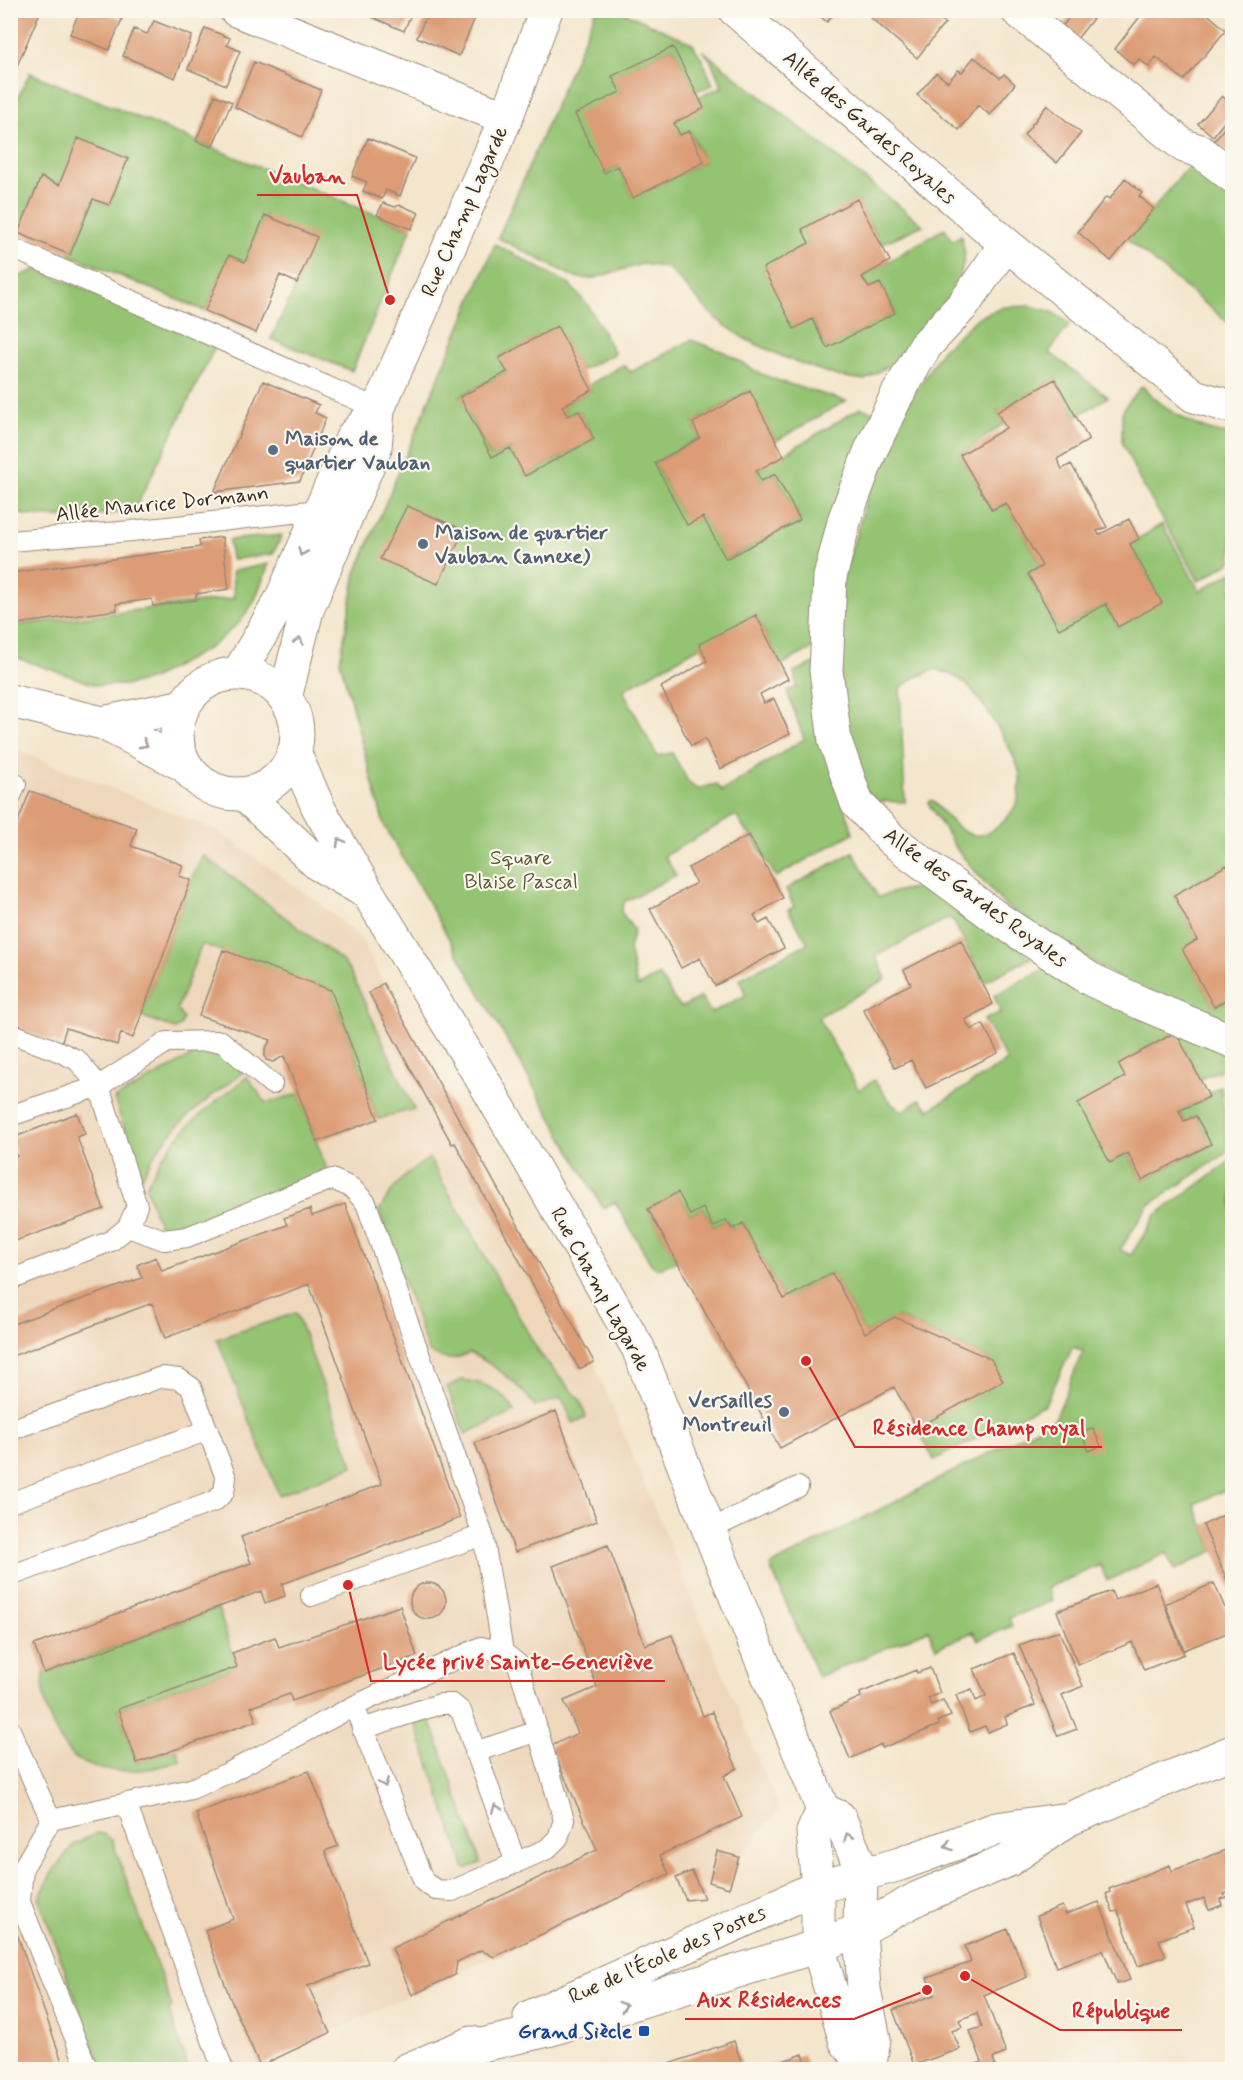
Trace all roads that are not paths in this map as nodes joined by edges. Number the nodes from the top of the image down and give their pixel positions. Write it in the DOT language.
graph roads {
  1 [pos="236,10"];
  2 [pos="546,10"];
  3 [pos="735,10"];
  4 [pos="1017,10"];
  5 [pos="506,118"];
  6 [pos="1233,176"];
  7 [pos="1006,244"];
  8 [pos="10,247"];
  9 [pos="1233,407"];
  10 [pos="378,409"];
  11 [pos="331,519"];
  12 [pos="10,542"];
  13 [pos="238,674"];
  14 [pos="285,698"];
  15 [pos="10,701"];
  16 [pos="184,706"];
  17 [pos="103,723"];
  18 [pos="294,752"];
  19 [pos="184,765"];
  20 [pos="244,794"];
  21 [pos="368,893"];
  22 [pos="10,1033"];
  23 [pos="1233,1041"];
  24 [pos="272,1084"];
  25 [pos="99,1086"];
  26 [pos="10,1116"];
  27 [pos="128,1227"];
  28 [pos="10,1280"];
  29 [pos="10,1430"];
  30 [pos="208,1430"];
  31 [pos="798,1487"];
  32 [pos="10,1503"];
  33 [pos="709,1530"];
  34 [pos="483,1535"];
  35 [pos="10,1576"];
  36 [pos="311,1596"];
  37 [pos="502,1652"];
  38 [pos="354,1706"];
  39 [pos="362,1729"];
  40 [pos="10,1730"];
  41 [pos="538,1731"];
  42 [pos="476,1752"];
  43 [pos="1233,1752"];
  44 [pos="126,1803"];
  45 [pos="823,1810"];
  46 [pos="1069,1819"];
  47 [pos="51,1820"];
  48 [pos="516,1863"];
  49 [pos="861,1874"];
  50 [pos="818,1887"];
  51 [pos="860,1930"];
  52 [pos="818,1946"];
  53 [pos="451,2052"];
  54 [pos="88,2070"];
  55 [pos="223,2070"];
  56 [pos="407,2070"];
  57 [pos="868,2070"];
  1 -- 5 [label="main road"];
  2 -- 5 [label="main road, Rue Champ Lagarde"];
  3 -- 7 [label="main road, Allée des Gardes Royales"];
  4 -- 6 [label="main road"];
  5 -- 10 [label="main road, Rue Champ Lagarde"];
  7 -- 9 [label="main road, Allée des Gardes Royales"];
  7 -- 23 [label="main road, Allée des Gardes Royales"];
  8 -- 10 [label="lane"];
  10 -- 11 [label="main road, Rue Champ Lagarde"];
  11 -- 12 [label="lane, Allée Maurice Dormann"];
  11 -- 13 [label="main road, Rue Champ Lagarde, one-way"];
  14 -- 11 [label="main road, Rue Champ Lagarde, one-way"];
  13 -- 14 [label="main road"];
  13 -- 16 [label="main road"];
  14 -- 18 [label="main road"];
  15 -- 17 [label="main road"];
  16 -- 17 [label="main road"];
  16 -- 19 [label="main road"];
  17 -- 19 [label="main road, one-way"];
  18 -- 20 [label="main road"];
  21 -- 18 [label="main road, Rue Champ Lagarde, one-way"];
  19 -- 20 [label="main road"];
  20 -- 21 [label="main road, Rue Champ Lagarde"];
  21 -- 33 [label="main road, Rue Champ Lagarde"];
  22 -- 25 [label="lane"];
  24 -- 25 [label="lane"];
  25 -- 26 [label="lane"];
  25 -- 27 [label="lane"];
  27 -- 28 [label="lane"];
  27 -- 34 [label="lane"];
  29 -- 30 [label="lane"];
  30 -- 32 [label="lane"];
  30 -- 35 [label="lane"];
  31 -- 33 [label="lane"];
  33 -- 45 [label="main road, Rue Champ Lagarde"];
  34 -- 36 [label="lane"];
  34 -- 37 [label="lane"];
  37 -- 38 [label="lane"];
  37 -- 41 [label="lane"];
  38 -- 39 [label="lane"];
  38 -- 44 [label="lane"];
  39 -- 42 [label="lane"];
  39 -- 48 [label="lane, one-way"];
  40 -- 47 [label="lane"];
  41 -- 42 [label="lane"];
  41 -- 48 [label="lane"];
  48 -- 42 [label="lane, one-way"];
  43 -- 46 [label="main road"];
  44 -- 47 [label="lane"];
  44 -- 55 [label="lane"];
  49 -- 45 [label="main road, Rue Champ Lagarde, one-way"];
  45 -- 50 [label="main road"];
  46 -- 49 [label="main road, Rue de l'École des Postes, one-way"];
  46 -- 51 [label="main road, Rue de l'École des Postes"];
  47 -- 54 [label="lane"];
  49 -- 50 [label="main road, Rue de l'École des Postes"];
  49 -- 51 [label="main road, Rue Champ Lagarde"];
  50 -- 52 [label="main road"];
  50 -- 53 [label="main road, Rue de l'École des Postes"];
  51 -- 52 [label="main road, Rue de l'École des Postes"];
  51 -- 57 [label="main road, Rue Champ Lagarde"];
  53 -- 52 [label="main road, Rue de l'École des Postes, one-way"];
  52 -- 57 [label="main road"];
  53 -- 56 [label="main road, Rue de l'École des Postes"];
}
